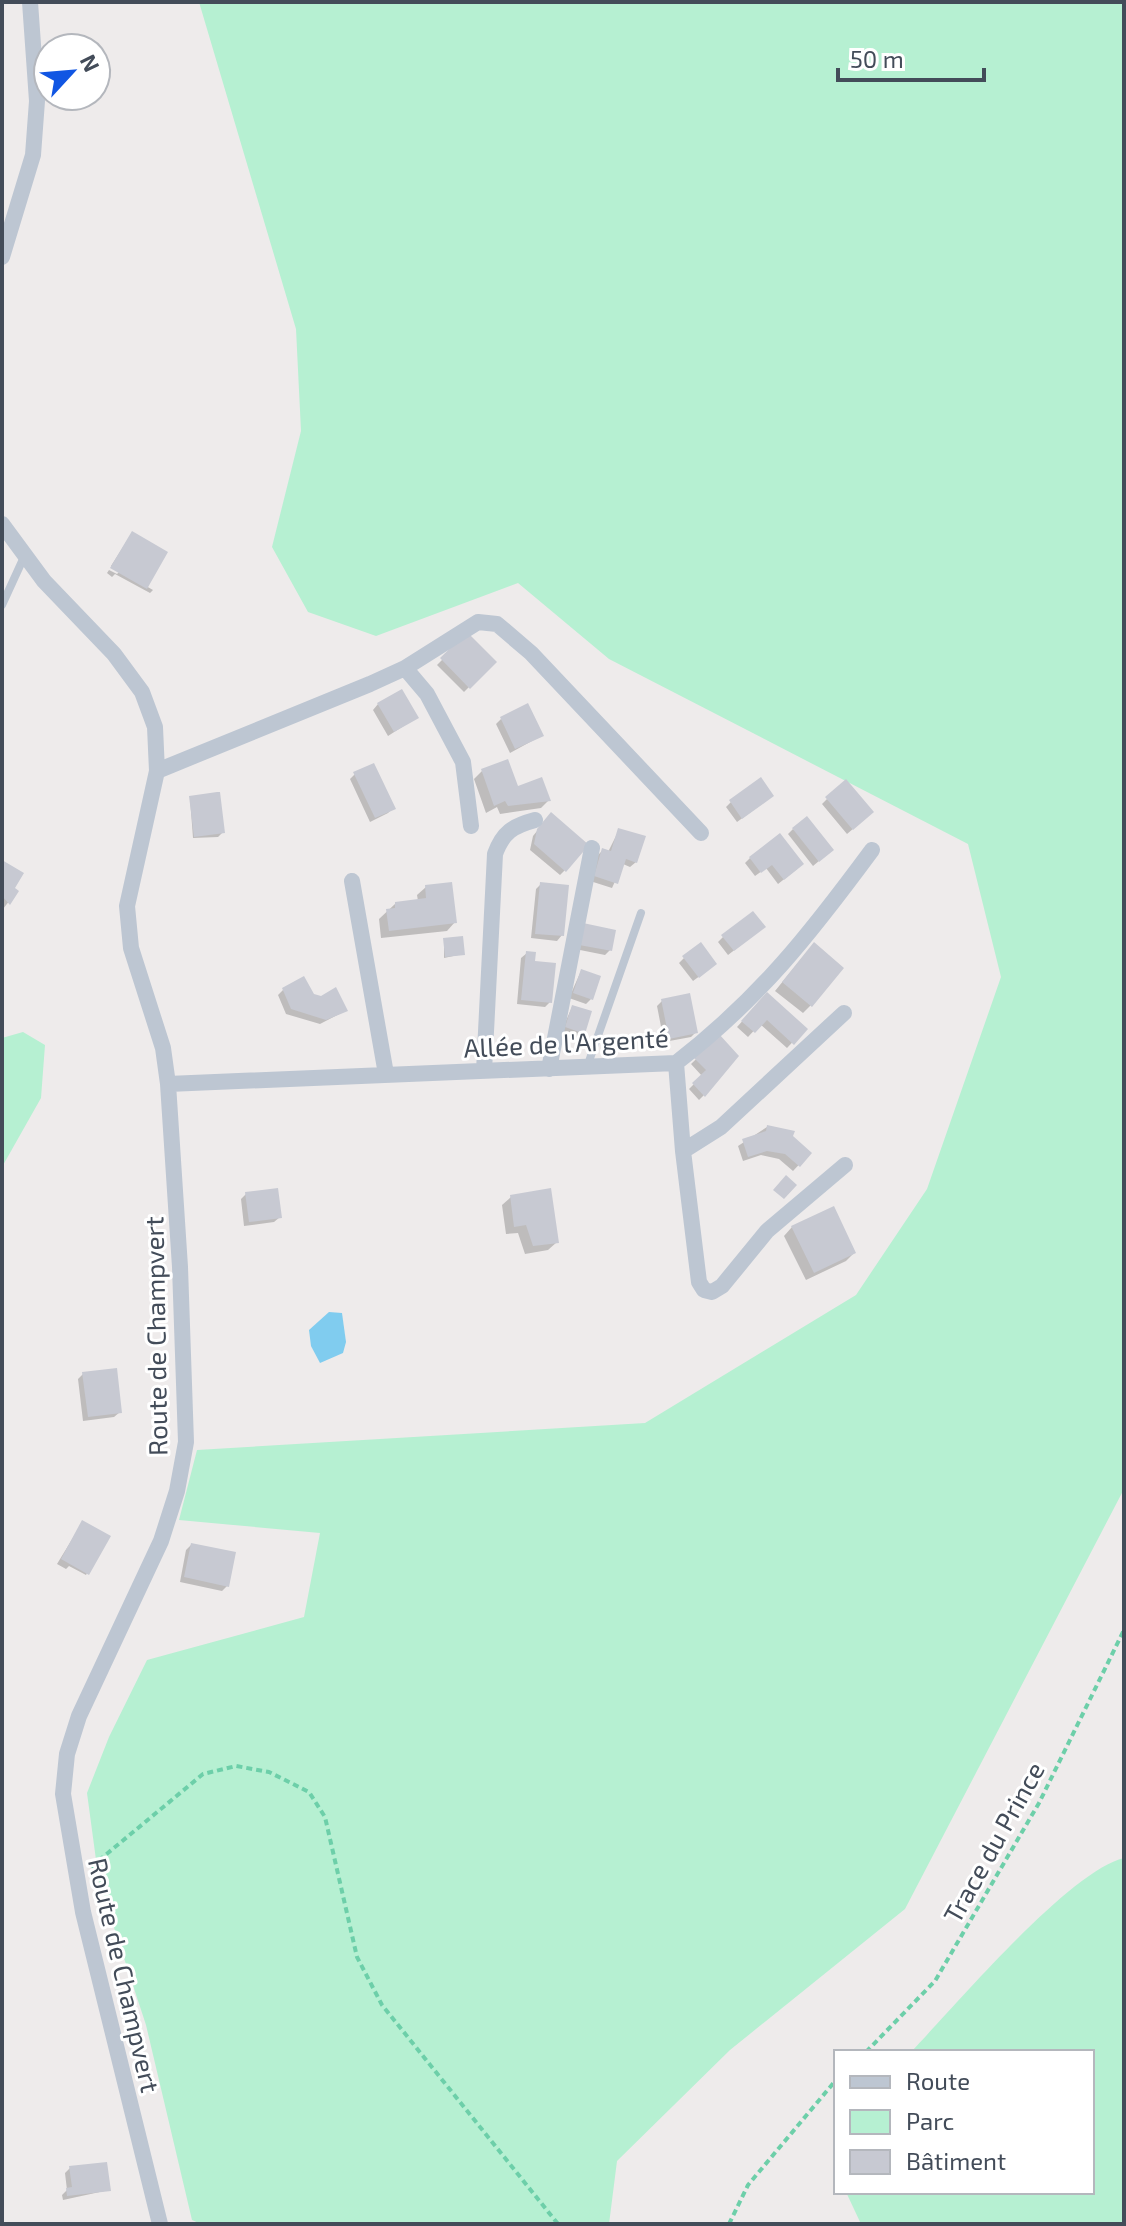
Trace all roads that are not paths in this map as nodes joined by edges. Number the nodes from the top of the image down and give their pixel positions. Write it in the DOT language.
graph roads {
  1 [pos="30,2"];
  2 [pos="2,257"];
  3 [pos="2,524"];
  4 [pos="24,557"];
  5 [pos="2,605"];
  6 [pos="405,668"];
  7 [pos="157,771"];
  8 [pos="535,820"];
  9 [pos="471,826"];
  10 [pos="701,833"];
  11 [pos="592,848"];
  12 [pos="872,850"];
  13 [pos="352,881"];
  14 [pos="641,913"];
  15 [pos="844,1013"];
  16 [pos="676,1063"];
  17 [pos="587,1067"];
  18 [pos="549,1069"];
  19 [pos="484,1071"];
  20 [pos="386,1074"];
  21 [pos="168,1084"];
  22 [pos="683,1151"];
  23 [pos="845,1165"];
  24 [pos="160,2224"];
  1 -- 2 [label="street"];
  3 -- 4 [label="street, Route de Champvert"];
  4 -- 5 [label="lane"];
  4 -- 7 [label="street, Route de Champvert"];
  6 -- 7 [label="street"];
  6 -- 9 [label="street"];
  6 -- 10 [label="street"];
  7 -- 21 [label="street, Route de Champvert"];
  8 -- 19 [label="street"];
  11 -- 18 [label="street"];
  12 -- 16 [label="street, Allée de l'Argenté"];
  13 -- 20 [label="street"];
  14 -- 17 [label="lane"];
  15 -- 22 [label="street"];
  16 -- 17 [label="street, Allée de l'Argenté"];
  16 -- 22 [label="street"];
  17 -- 18 [label="street, Allée de l'Argenté"];
  18 -- 19 [label="street, Allée de l'Argenté"];
  19 -- 20 [label="street, Allée de l'Argenté"];
  20 -- 21 [label="street, Allée de l'Argenté"];
  21 -- 24 [label="street, Route de Champvert"];
  22 -- 23 [label="street"];
}
